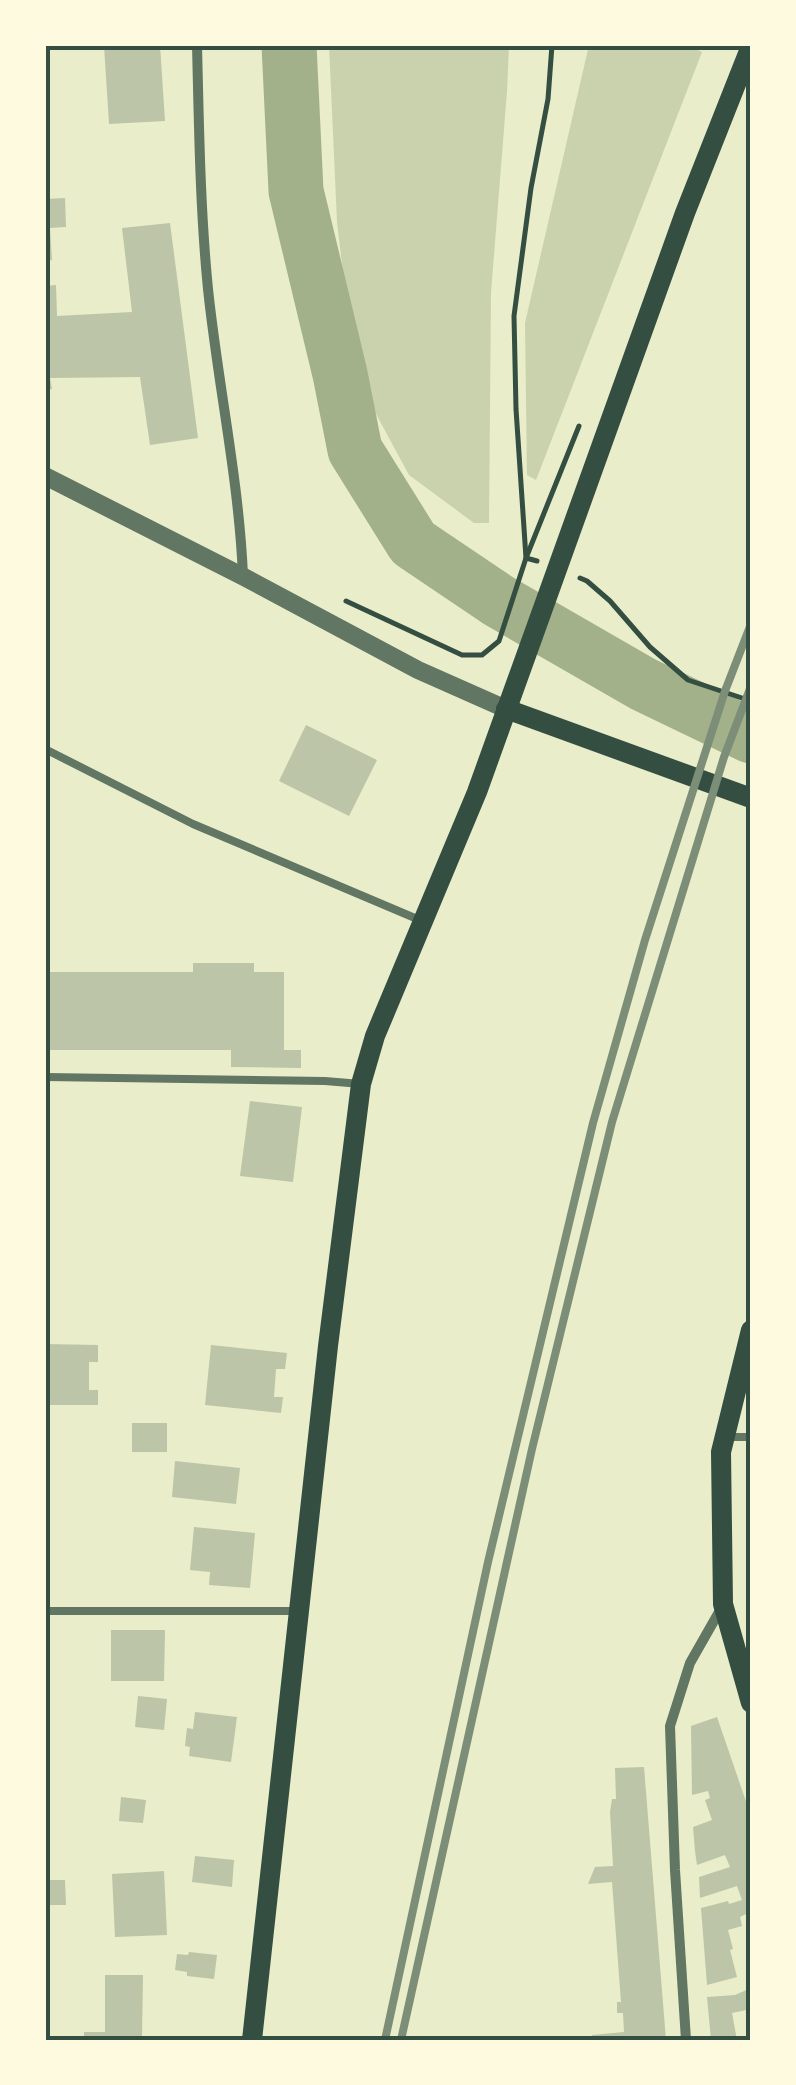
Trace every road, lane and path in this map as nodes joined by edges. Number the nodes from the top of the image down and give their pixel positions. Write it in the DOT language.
graph roads {
  1 [pos="197,45"];
  2 [pos="552,45"];
  3 [pos="751,46"];
  4 [pos="45,476"];
  5 [pos="523,572"];
  6 [pos="553,575"];
  7 [pos="244,578"];
  8 [pos="345,601"];
  9 [pos="751,701"];
  10 [pos="506,709"];
  11 [pos="45,750"];
  12 [pos="747,799"];
  13 [pos="422,921"];
  14 [pos="45,1077"];
  15 [pos="361,1084"];
  16 [pos="751,1330"];
  17 [pos="724,1437"];
  18 [pos="751,1437"];
  19 [pos="723,1604"];
  20 [pos="45,1612"];
  21 [pos="300,1612"];
  22 [pos="751,1703"];
  23 [pos="252,2040"];
  24 [pos="686,2040"];
  1 -- 7 [label="street"];
  2 -- 6 [label="path"];
  3 -- 6 [label="main road"];
  4 -- 7 [label="street"];
  5 -- 8 [label="path"];
  6 -- 9 [label="path"];
  6 -- 10 [label="main road"];
  7 -- 10 [label="street"];
  10 -- 12 [label="main road"];
  10 -- 13 [label="main road"];
  11 -- 13 [label="lane"];
  13 -- 15 [label="main road"];
  14 -- 15 [label="lane"];
  15 -- 21 [label="main road"];
  16 -- 17 [label="main road"];
  17 -- 18 [label="lane"];
  17 -- 19 [label="main road"];
  19 -- 22 [label="main road"];
  19 -- 24 [label="street"];
  20 -- 21 [label="lane"];
  21 -- 23 [label="main road"];
}
